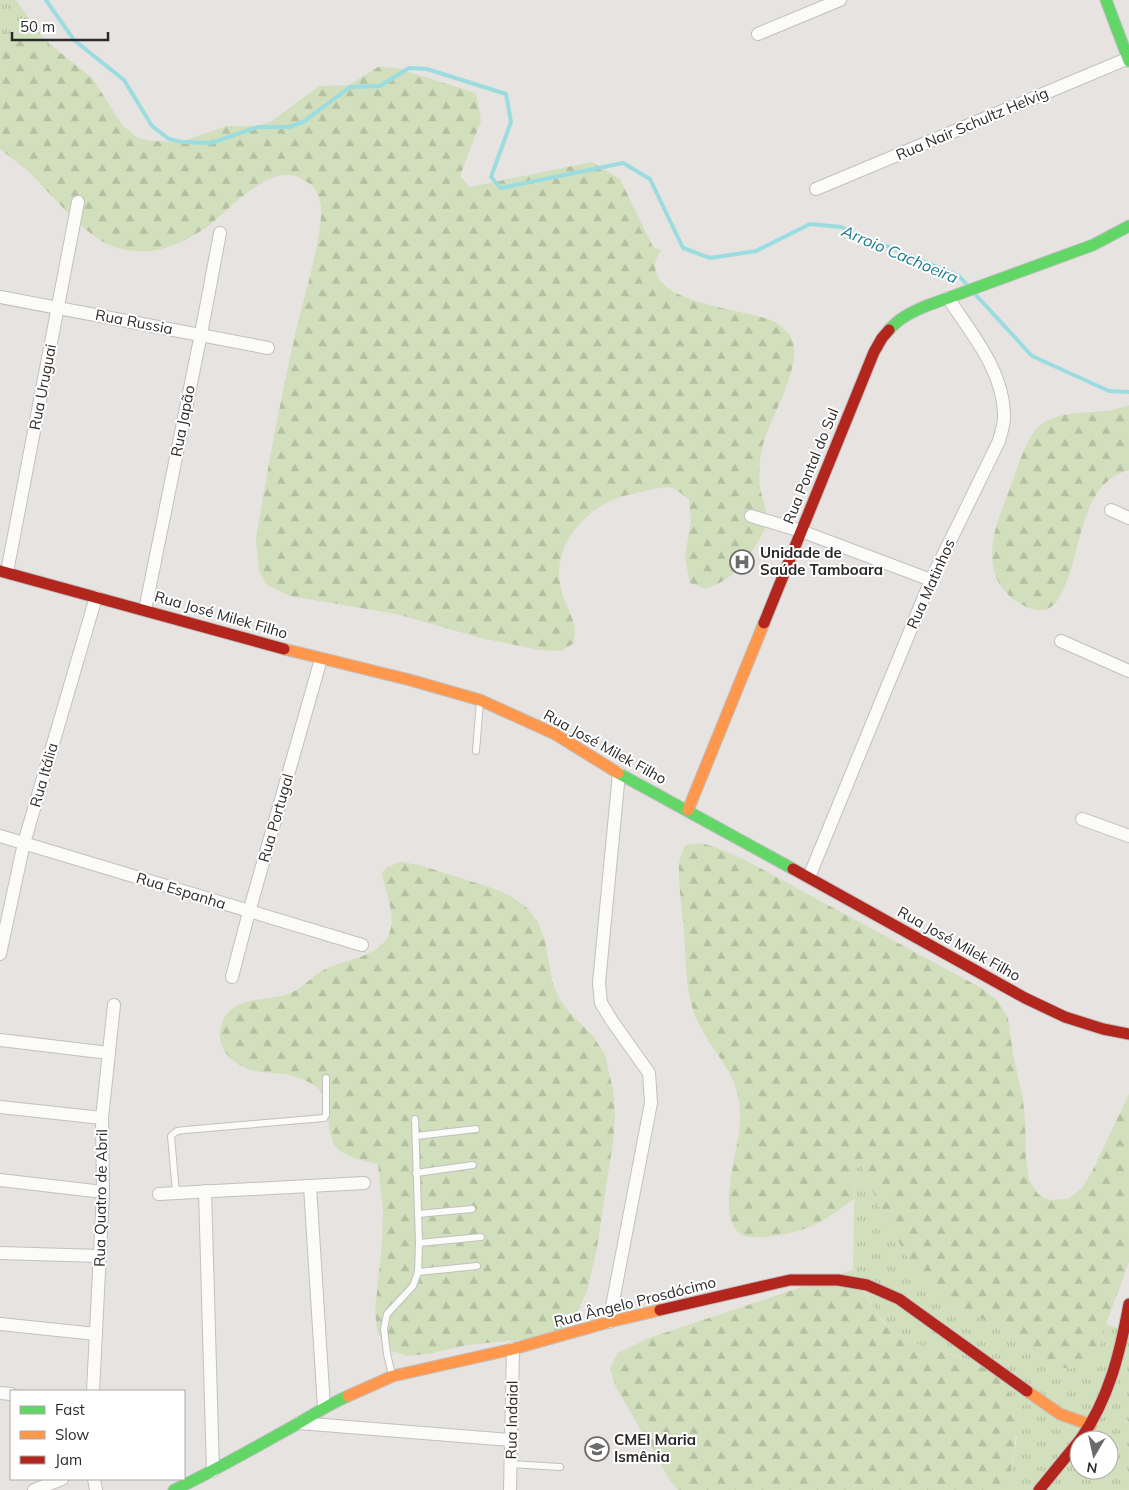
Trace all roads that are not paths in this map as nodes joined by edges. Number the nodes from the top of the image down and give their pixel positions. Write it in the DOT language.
graph roads {
  1 [pos="840,0"];
  2 [pos="1106,0"];
  3 [pos="758,34"];
  4 [pos="1129,59"];
  5 [pos="816,189"];
  6 [pos="78,202"];
  7 [pos="1129,226"];
  8 [pos="220,233"];
  9 [pos="0,298"];
  10 [pos="948,298"];
  11 [pos="58,308"];
  12 [pos="201,334"];
  13 [pos="268,348"];
  14 [pos="1111,510"];
  15 [pos="751,516"];
  16 [pos="1129,518"];
  17 [pos="801,531"];
  18 [pos="3,571"];
  19 [pos="931,580"];
  20 [pos="96,596"];
  21 [pos="145,610"];
  22 [pos="1060,641"];
  23 [pos="321,659"];
  24 [pos="1129,671"];
  25 [pos="480,700"];
  26 [pos="476,751"];
  27 [pos="620,773"];
  28 [pos="688,810"];
  29 [pos="1082,819"];
  30 [pos="0,836"];
  31 [pos="1129,836"];
  32 [pos="24,843"];
  33 [pos="809,878"];
  34 [pos="249,912"];
  35 [pos="362,945"];
  36 [pos="0,954"];
  37 [pos="232,977"];
  38 [pos="114,1005"];
  39 [pos="1129,1034"];
  40 [pos="0,1040"];
  41 [pos="109,1053"];
  42 [pos="326,1078"];
  43 [pos="0,1107"];
  44 [pos="102,1118"];
  45 [pos="415,1119"];
  46 [pos="476,1129"];
  47 [pos="416,1136"];
  48 [pos="473,1165"];
  49 [pos="416,1173"];
  50 [pos="0,1180"];
  51 [pos="364,1182"];
  52 [pos="310,1186"];
  53 [pos="103,1192"];
  54 [pos="205,1192"];
  55 [pos="176,1193"];
  56 [pos="159,1194"];
  57 [pos="472,1209"];
  58 [pos="418,1214"];
  59 [pos="481,1237"];
  60 [pos="419,1243"];
  61 [pos="0,1253"];
  62 [pos="100,1256"];
  63 [pos="477,1266"];
  64 [pos="418,1272"];
  65 [pos="1129,1304"];
  66 [pos="609,1322"];
  67 [pos="0,1324"];
  68 [pos="96,1334"];
  69 [pos="513,1349"];
  70 [pos="393,1376"];
  71 [pos="93,1390"];
  72 [pos="324,1407"];
  73 [pos="299,1423"];
  74 [pos="1091,1425"];
  75 [pos="1087,1430"];
  76 [pos="511,1440"];
  77 [pos="1069,1452"];
  78 [pos="511,1464"];
  79 [pos="560,1467"];
  80 [pos="213,1476"];
  81 [pos="59,1480"];
  82 [pos="34,1490"];
  83 [pos="174,1490"];
  84 [pos="510,1490"];
  85 [pos="1039,1490"];
  1 -- 3 [label="street"];
  2 -- 4 [label="street"];
  4 -- 5 [label="street, Rua Nair Schultz Helvig"];
  6 -- 11 [label="street, Rua Uruguai"];
  7 -- 10 [label="street, Rua Pontal do Sul"];
  8 -- 12 [label="street, Rua Japão"];
  9 -- 11 [label="street, Rua Russia"];
  10 -- 17 [label="street, Rua Pontal do Sul"];
  10 -- 19 [label="street, Rua Matinhos"];
  11 -- 12 [label="street, Rua Russia"];
  11 -- 18 [label="street, Rua Uruguai"];
  12 -- 13 [label="street, Rua Russia"];
  12 -- 21 [label="street, Rua Japão"];
  14 -- 16 [label="street"];
  15 -- 17 [label="street"];
  17 -- 19 [label="street"];
  17 -- 28 [label="street, Rua Pontal do Sul"];
  18 -- 20 [label="street, Rua José Milek Filho"];
  19 -- 33 [label="street, Rua Matinhos"];
  20 -- 21 [label="street, Rua José Milek Filho"];
  20 -- 32 [label="street, Rua Itália"];
  21 -- 23 [label="street, Rua José Milek Filho"];
  22 -- 24 [label="street"];
  23 -- 25 [label="street, Rua José Milek Filho"];
  23 -- 34 [label="street, Rua Portugal"];
  25 -- 26 [label="lane"];
  25 -- 27 [label="street, Rua José Milek Filho"];
  27 -- 28 [label="street, Rua José Milek Filho"];
  27 -- 66 [label="street"];
  28 -- 33 [label="street, Rua José Milek Filho"];
  29 -- 31 [label="street"];
  30 -- 32 [label="street, Rua Espanha"];
  32 -- 34 [label="street, Rua Espanha"];
  32 -- 36 [label="street, Rua Itália"];
  33 -- 39 [label="street, Rua José Milek Filho"];
  34 -- 35 [label="street, Rua Espanha"];
  34 -- 37 [label="street, Rua Portugal"];
  38 -- 41 [label="street, Rua Quatro de Abril"];
  40 -- 41 [label="street"];
  41 -- 44 [label="street, Rua Quatro de Abril"];
  42 -- 55 [label="lane"];
  43 -- 44 [label="street"];
  44 -- 53 [label="street, Rua Quatro de Abril"];
  45 -- 47 [label="lane"];
  46 -- 47 [label="lane"];
  47 -- 49 [label="lane"];
  48 -- 49 [label="lane"];
  49 -- 58 [label="lane"];
  50 -- 53 [label="street"];
  51 -- 52 [label="street"];
  52 -- 54 [label="street"];
  52 -- 72 [label="street"];
  53 -- 62 [label="street, Rua Quatro de Abril"];
  54 -- 55 [label="street"];
  54 -- 80 [label="street"];
  55 -- 56 [label="street"];
  57 -- 58 [label="lane"];
  58 -- 60 [label="lane"];
  59 -- 60 [label="lane"];
  60 -- 64 [label="lane"];
  61 -- 62 [label="street"];
  62 -- 68 [label="street, Rua Quatro de Abril"];
  63 -- 64 [label="lane"];
  64 -- 70 [label="lane"];
  65 -- 74 [label="street"];
  66 -- 69 [label="street, Rua Ângelo Prosdócimo"];
  66 -- 74 [label="street, Rua Ângelo Prosdócimo"];
  67 -- 68 [label="street"];
  68 -- 71 [label="street, Rua Quatro de Abril"];
  69 -- 70 [label="street, Rua Ângelo Prosdócimo"];
  69 -- 76 [label="street, Rua Indaial"];
  70 -- 72 [label="street, Rua Ângelo Prosdócimo"];
  72 -- 73 [label="street, Rua Ângelo Prosdócimo"];
  73 -- 76 [label="street"];
  73 -- 80 [label="street, Rua Ângelo Prosdócimo"];
  74 -- 75 [label="street"];
  76 -- 78 [label="street, Rua Indaial"];
  77 -- 85 [label="street"];
  78 -- 79 [label="lane"];
  78 -- 84 [label="street, Rua Indaial"];
  80 -- 83 [label="street, Rua Ângelo Prosdócimo"];
  81 -- 82 [label="street"];
}
